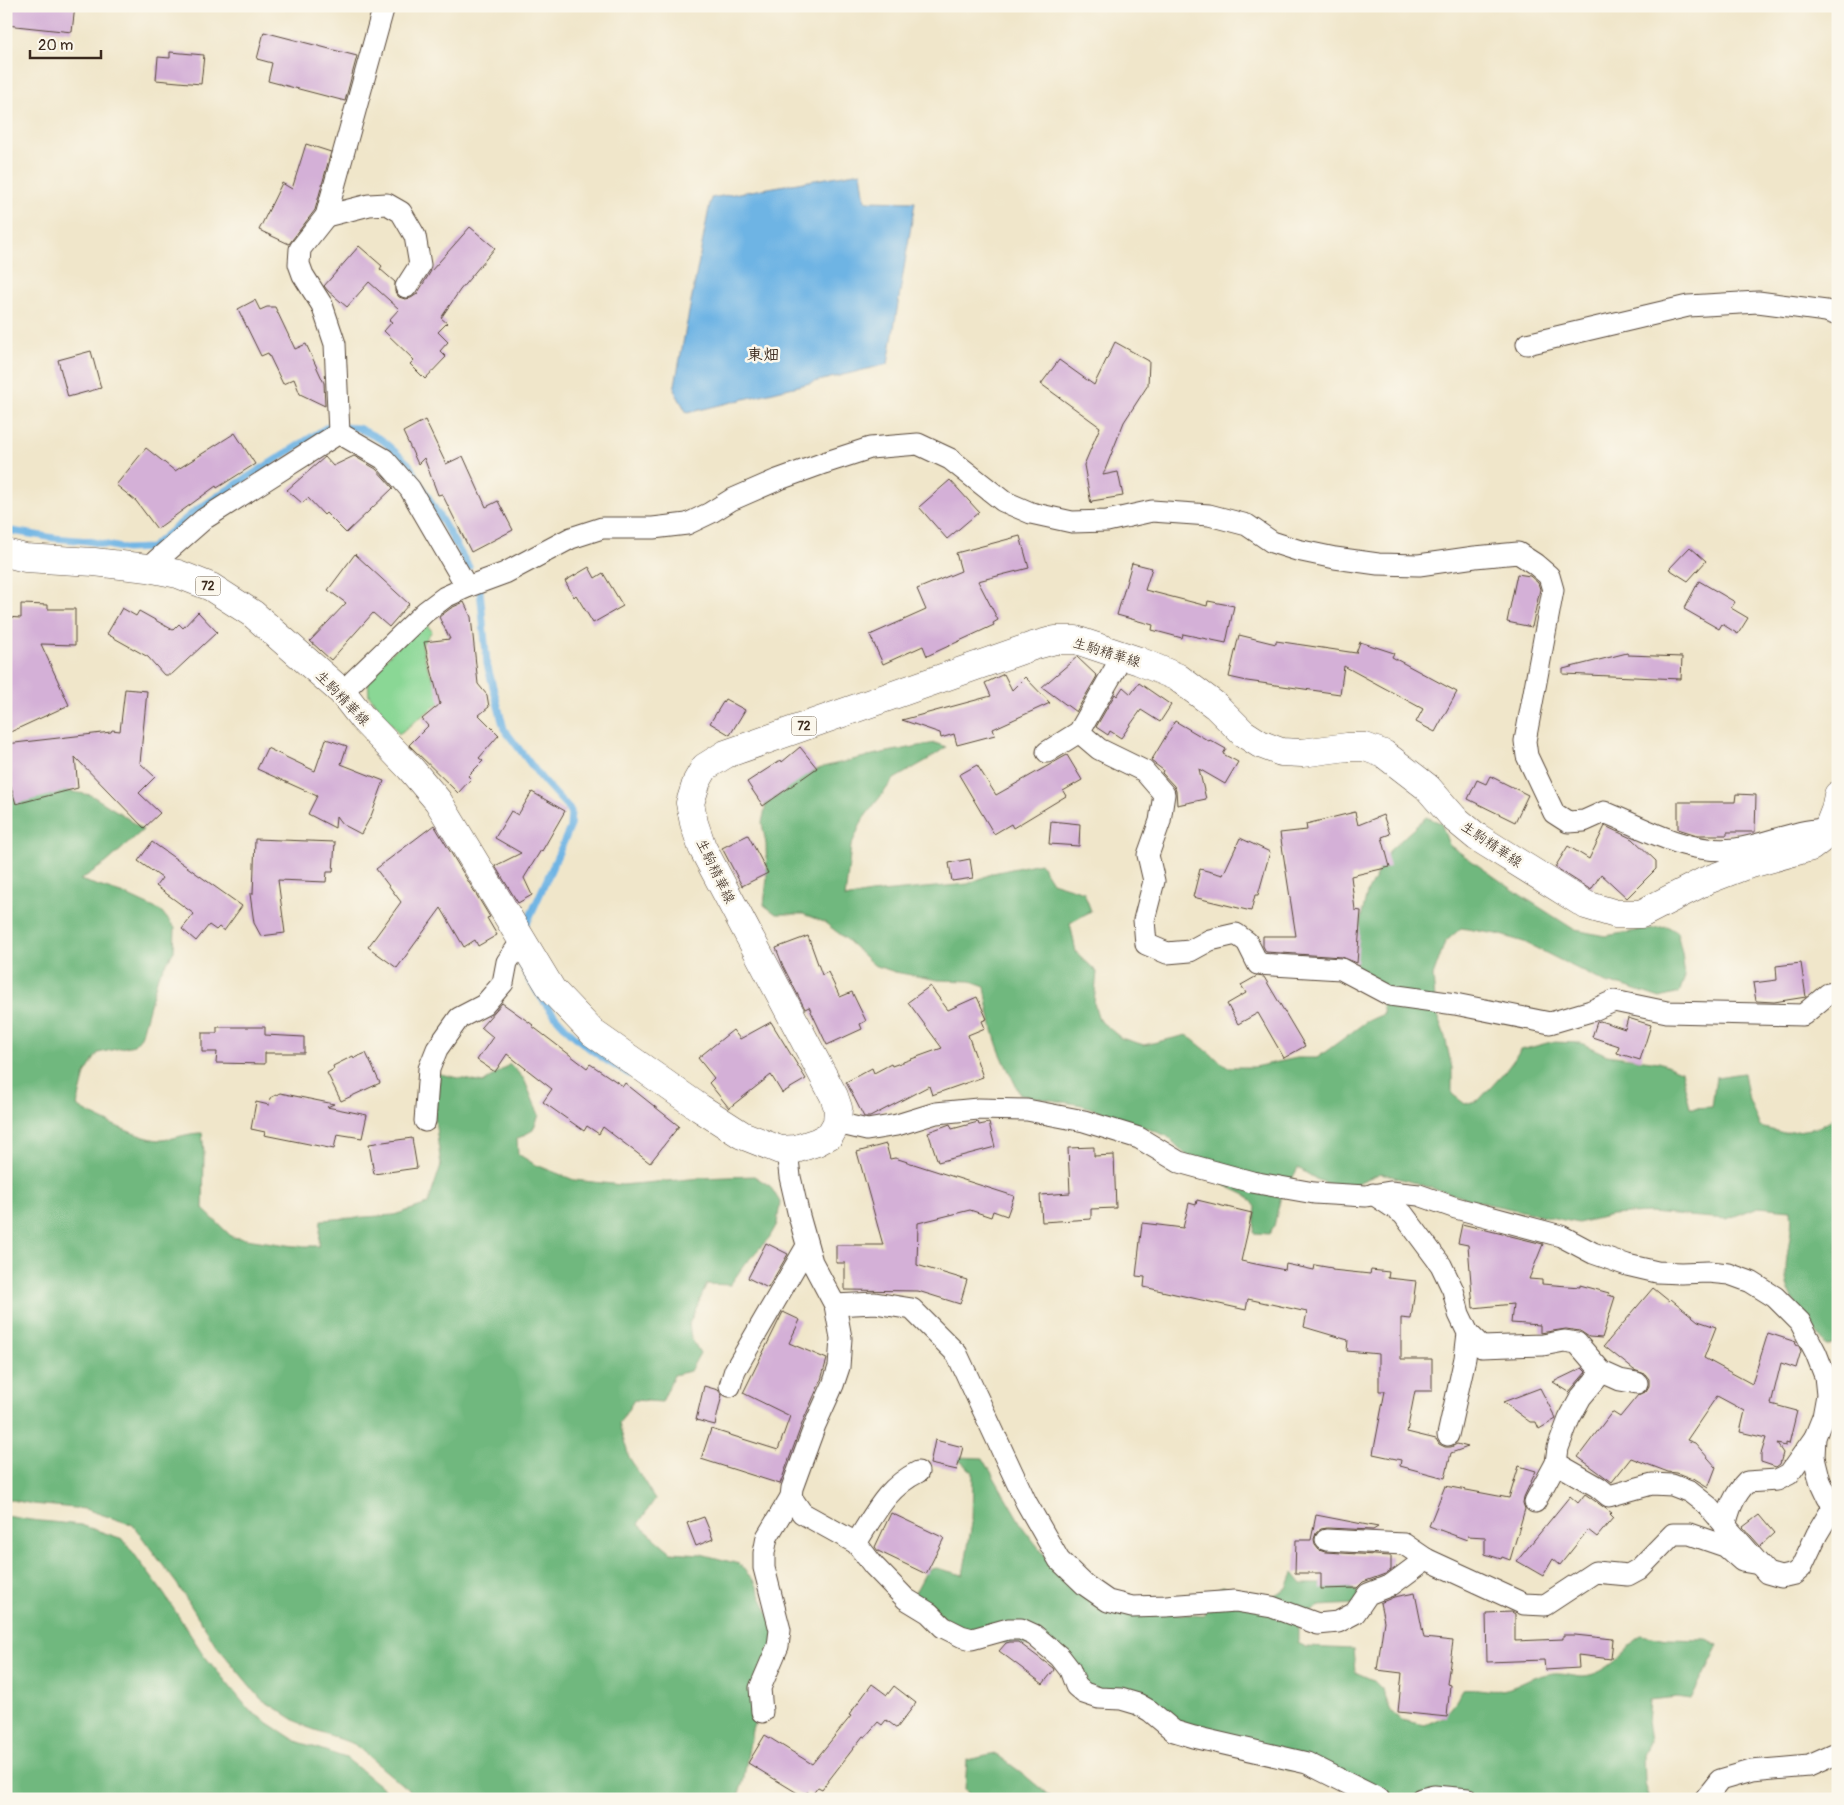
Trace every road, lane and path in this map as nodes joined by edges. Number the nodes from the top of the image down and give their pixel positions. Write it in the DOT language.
graph roads {
  1 [pos="384,6"];
  2 [pos="326,216"];
  3 [pos="406,287"];
  4 [pos="1838,315"];
  5 [pos="1527,344"];
  6 [pos="339,433"];
  7 [pos="6,553"];
  8 [pos="148,568"];
  9 [pos="467,587"];
  10 [pos="1123,655"];
  11 [pos="342,692"];
  12 [pos="1079,732"];
  13 [pos="1047,752"];
  14 [pos="1838,794"];
  15 [pos="1833,829"];
  16 [pos="522,940"];
  17 [pos="1838,992"];
  18 [pos="425,1121"];
  19 [pos="837,1123"];
  20 [pos="787,1150"];
  21 [pos="1373,1194"];
  22 [pos="808,1246"];
  23 [pos="835,1304"];
  24 [pos="1468,1333"];
  25 [pos="1602,1372"];
  26 [pos="1637,1383"];
  27 [pos="730,1386"];
  28 [pos="1448,1434"];
  29 [pos="1815,1436"];
  30 [pos="1556,1463"];
  31 [pos="918,1472"];
  32 [pos="791,1497"];
  33 [pos="1535,1502"];
  34 [pos="1837,1505"];
  35 [pos="1724,1527"];
  36 [pos="1326,1540"];
  37 [pos="856,1543"];
  38 [pos="1426,1559"];
  39 [pos="1759,1564"];
  40 [pos="762,1712"];
  41 [pos="1837,1753"];
  42 [pos="1379,1799"];
  43 [pos="1421,1799"];
  44 [pos="1468,1799"];
  45 [pos="1705,1799"];
  1 -- 2 [label="street"];
  2 -- 3 [label="street"];
  2 -- 6 [label="street"];
  4 -- 5 [label="street"];
  6 -- 8 [label="street"];
  6 -- 9 [label="street"];
  7 -- 8 [label="main road, 生駒精華線 / 72"];
  8 -- 11 [label="main road, 生駒精華線 / 72"];
  9 -- 11 [label="street"];
  9 -- 15 [label="street"];
  10 -- 12 [label="street"];
  10 -- 15 [label="main road, 生駒精華線 / 72"];
  10 -- 19 [label="main road, 生駒精華線 / 72"];
  11 -- 16 [label="main road, 生駒精華線 / 72"];
  12 -- 13 [label="street"];
  12 -- 17 [label="street"];
  14 -- 15 [label="main road, 生駒精華線 / 72"];
  16 -- 18 [label="street"];
  16 -- 20 [label="main road, 生駒精華線 / 72"];
  19 -- 20 [label="main road, 生駒精華線 / 72"];
  19 -- 21 [label="street"];
  20 -- 22 [label="street"];
  21 -- 24 [label="street"];
  21 -- 29 [label="street"];
  22 -- 23 [label="street"];
  22 -- 27 [label="street"];
  23 -- 32 [label="street"];
  23 -- 38 [label="street"];
  24 -- 25 [label="street"];
  24 -- 28 [label="street"];
  25 -- 26 [label="street"];
  25 -- 30 [label="street"];
  29 -- 34 [label="street"];
  29 -- 35 [label="street"];
  30 -- 33 [label="street"];
  30 -- 35 [label="street"];
  31 -- 37 [label="street"];
  32 -- 37 [label="street"];
  32 -- 40 [label="street"];
  34 -- 39 [label="street"];
  35 -- 39 [label="street"];
  36 -- 38 [label="street"];
  37 -- 42 [label="street"];
  38 -- 39 [label="street"];
  41 -- 45 [label="street"];
  43 -- 44 [label="street"];
}
